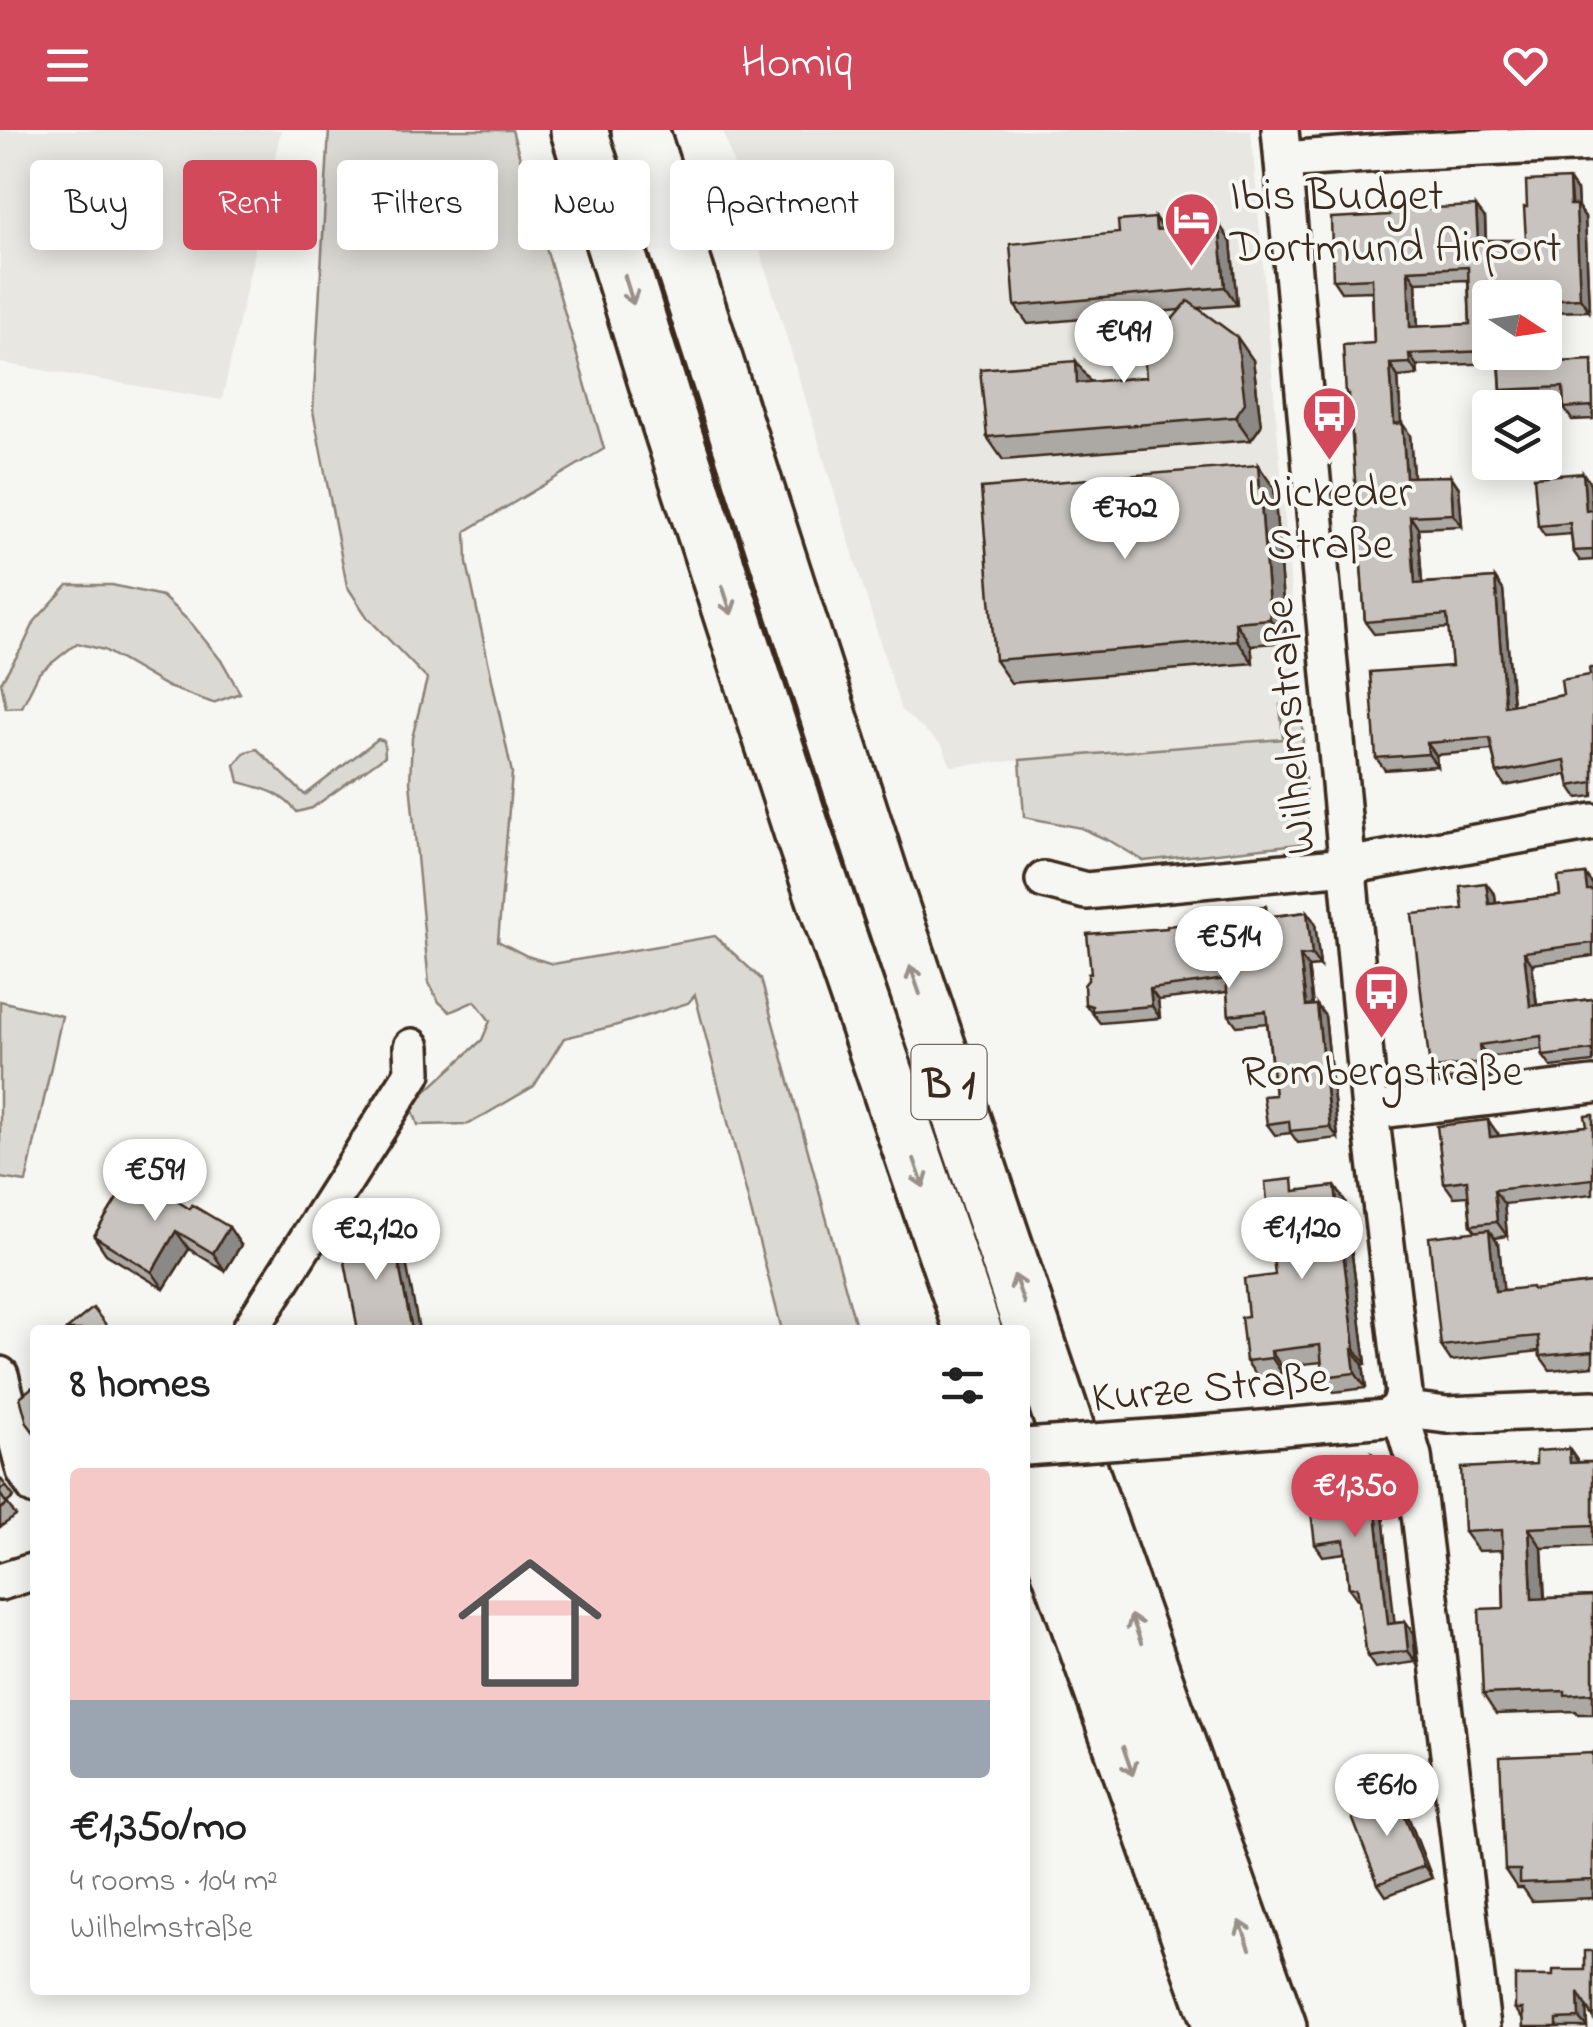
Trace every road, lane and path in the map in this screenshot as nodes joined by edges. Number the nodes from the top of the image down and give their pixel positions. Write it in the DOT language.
graph roads {
  1 [pos="579,130"];
  2 [pos="640,130"];
  3 [pos="1593,143"];
  4 [pos="1282,145"];
  5 [pos="1593,822"];
  6 [pos="1347,866"];
  7 [pos="1044,880"];
  8 [pos="412,1048"];
  9 [pos="1593,1085"];
  10 [pos="1370,1111"];
  11 [pos="253,1325"];
  12 [pos="971,1325"];
  13 [pos="0,1374"];
  14 [pos="1593,1408"];
  15 [pos="1399,1410"];
  16 [pos="1030,1447"];
  17 [pos="30,1478"];
  18 [pos="1030,1485"];
  19 [pos="30,1573"];
  20 [pos="0,1582"];
  21 [pos="1222,2027"];
  22 [pos="1278,2027"];
  23 [pos="1482,2027"];
  1 -- 12 [label="highway, B 1, one-way"];
  22 -- 2 [label="highway, B 1, one-way"];
  3 -- 4 [label="street"];
  4 -- 6 [label="street, Wilhelmstraße"];
  5 -- 6 [label="street"];
  6 -- 7 [label="street"];
  6 -- 10 [label="street, Wilhelmstraße"];
  8 -- 11 [label="street"];
  9 -- 10 [label="street"];
  10 -- 15 [label="street, Wilhelmstraße"];
  13 -- 17 [label="street"];
  14 -- 15 [label="street"];
  15 -- 16 [label="street, Kurze Straße, bridge"];
  15 -- 23 [label="street, Wilhelmstraße"];
  18 -- 21 [label="highway, one-way"];
  19 -- 20 [label="street"];
}
